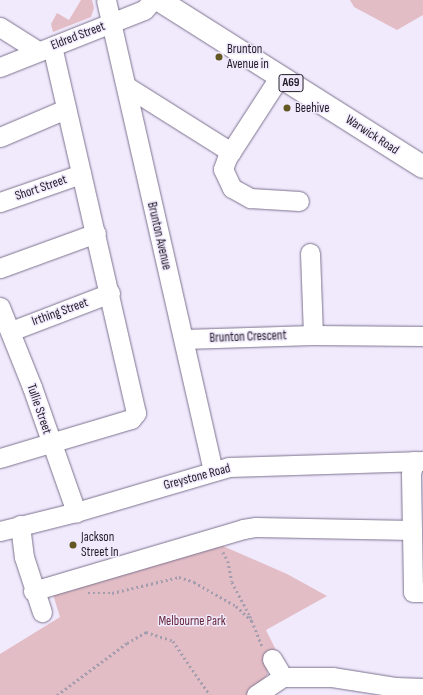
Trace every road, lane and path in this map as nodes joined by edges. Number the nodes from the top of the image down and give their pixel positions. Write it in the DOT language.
graph roads {
  1 [pos="106,0"];
  2 [pos="153,0"];
  3 [pos="159,0"];
  4 [pos="113,23"];
  5 [pos="0,27"];
  6 [pos="45,49"];
  7 [pos="0,67"];
  8 [pos="280,76"];
  9 [pos="126,86"];
  10 [pos="66,108"];
  11 [pos="0,137"];
  12 [pos="231,152"];
  13 [pos="423,167"];
  14 [pos="81,174"];
  15 [pos="299,201"];
  16 [pos="0,202"];
  17 [pos="96,233"];
  18 [pos="310,253"];
  19 [pos="0,268"];
  20 [pos="110,293"];
  21 [pos="0,307"];
  22 [pos="11,331"];
  23 [pos="313,335"];
  24 [pos="423,336"];
  25 [pos="184,339"];
  26 [pos="50,442"];
  27 [pos="0,458"];
  28 [pos="418,461"];
  29 [pos="213,471"];
  30 [pos="76,512"];
  31 [pos="20,525"];
  32 [pos="412,530"];
  33 [pos="0,531"];
  34 [pos="210,538"];
  35 [pos="62,583"];
  36 [pos="33,591"];
  37 [pos="423,592"];
  38 [pos="42,612"];
  39 [pos="252,621"];
  40 [pos="272,659"];
  41 [pos="283,677"];
  42 [pos="423,688"];
  43 [pos="57,695"];
  44 [pos="210,695"];
  45 [pos="256,695"];
  1 -- 4 [label="street, Brunton Avenue"];
  2 -- 4 [label="street, Eldred Street"];
  3 -- 8 [label="main road, Warwick Road / A69"];
  4 -- 6 [label="street, Eldred Street"];
  4 -- 9 [label="street, Brunton Avenue"];
  5 -- 6 [label="street"];
  6 -- 7 [label="street, Eldred Street"];
  6 -- 10 [label="street"];
  8 -- 12 [label="street"];
  8 -- 13 [label="main road, Warwick Road / A69"];
  9 -- 12 [label="street"];
  9 -- 25 [label="street, Brunton Avenue"];
  10 -- 11 [label="street"];
  10 -- 14 [label="street"];
  12 -- 15 [label="street"];
  14 -- 16 [label="street, Short Street"];
  14 -- 17 [label="street"];
  17 -- 19 [label="street"];
  17 -- 20 [label="street"];
  18 -- 23 [label="street"];
  20 -- 22 [label="street, Irthing Street"];
  20 -- 26 [label="street"];
  21 -- 22 [label="street, Tullie Street"];
  22 -- 26 [label="street, Tullie Street"];
  23 -- 24 [label="street, Brunton Crescent"];
  23 -- 25 [label="street, Brunton Crescent"];
  25 -- 29 [label="street, Brunton Avenue"];
  26 -- 27 [label="street"];
  26 -- 30 [label="street, Tullie Street"];
  28 -- 29 [label="street, Greystone Road"];
  28 -- 32 [label="street"];
  29 -- 30 [label="street, Greystone Road"];
  30 -- 31 [label="street, Greystone Road"];
  31 -- 33 [label="street, Greystone Road"];
  31 -- 36 [label="street"];
  32 -- 34 [label="street"];
  32 -- 37 [label="street"];
  34 -- 35 [label="street"];
  34 -- 39 [label="path"];
  35 -- 36 [label="street"];
  35 -- 39 [label="path"];
  36 -- 38 [label="street"];
  39 -- 40 [label="path"];
  40 -- 41 [label="street"];
  41 -- 42 [label="street"];
  41 -- 45 [label="street"];
  43 -- 44 [label="path"];
}
